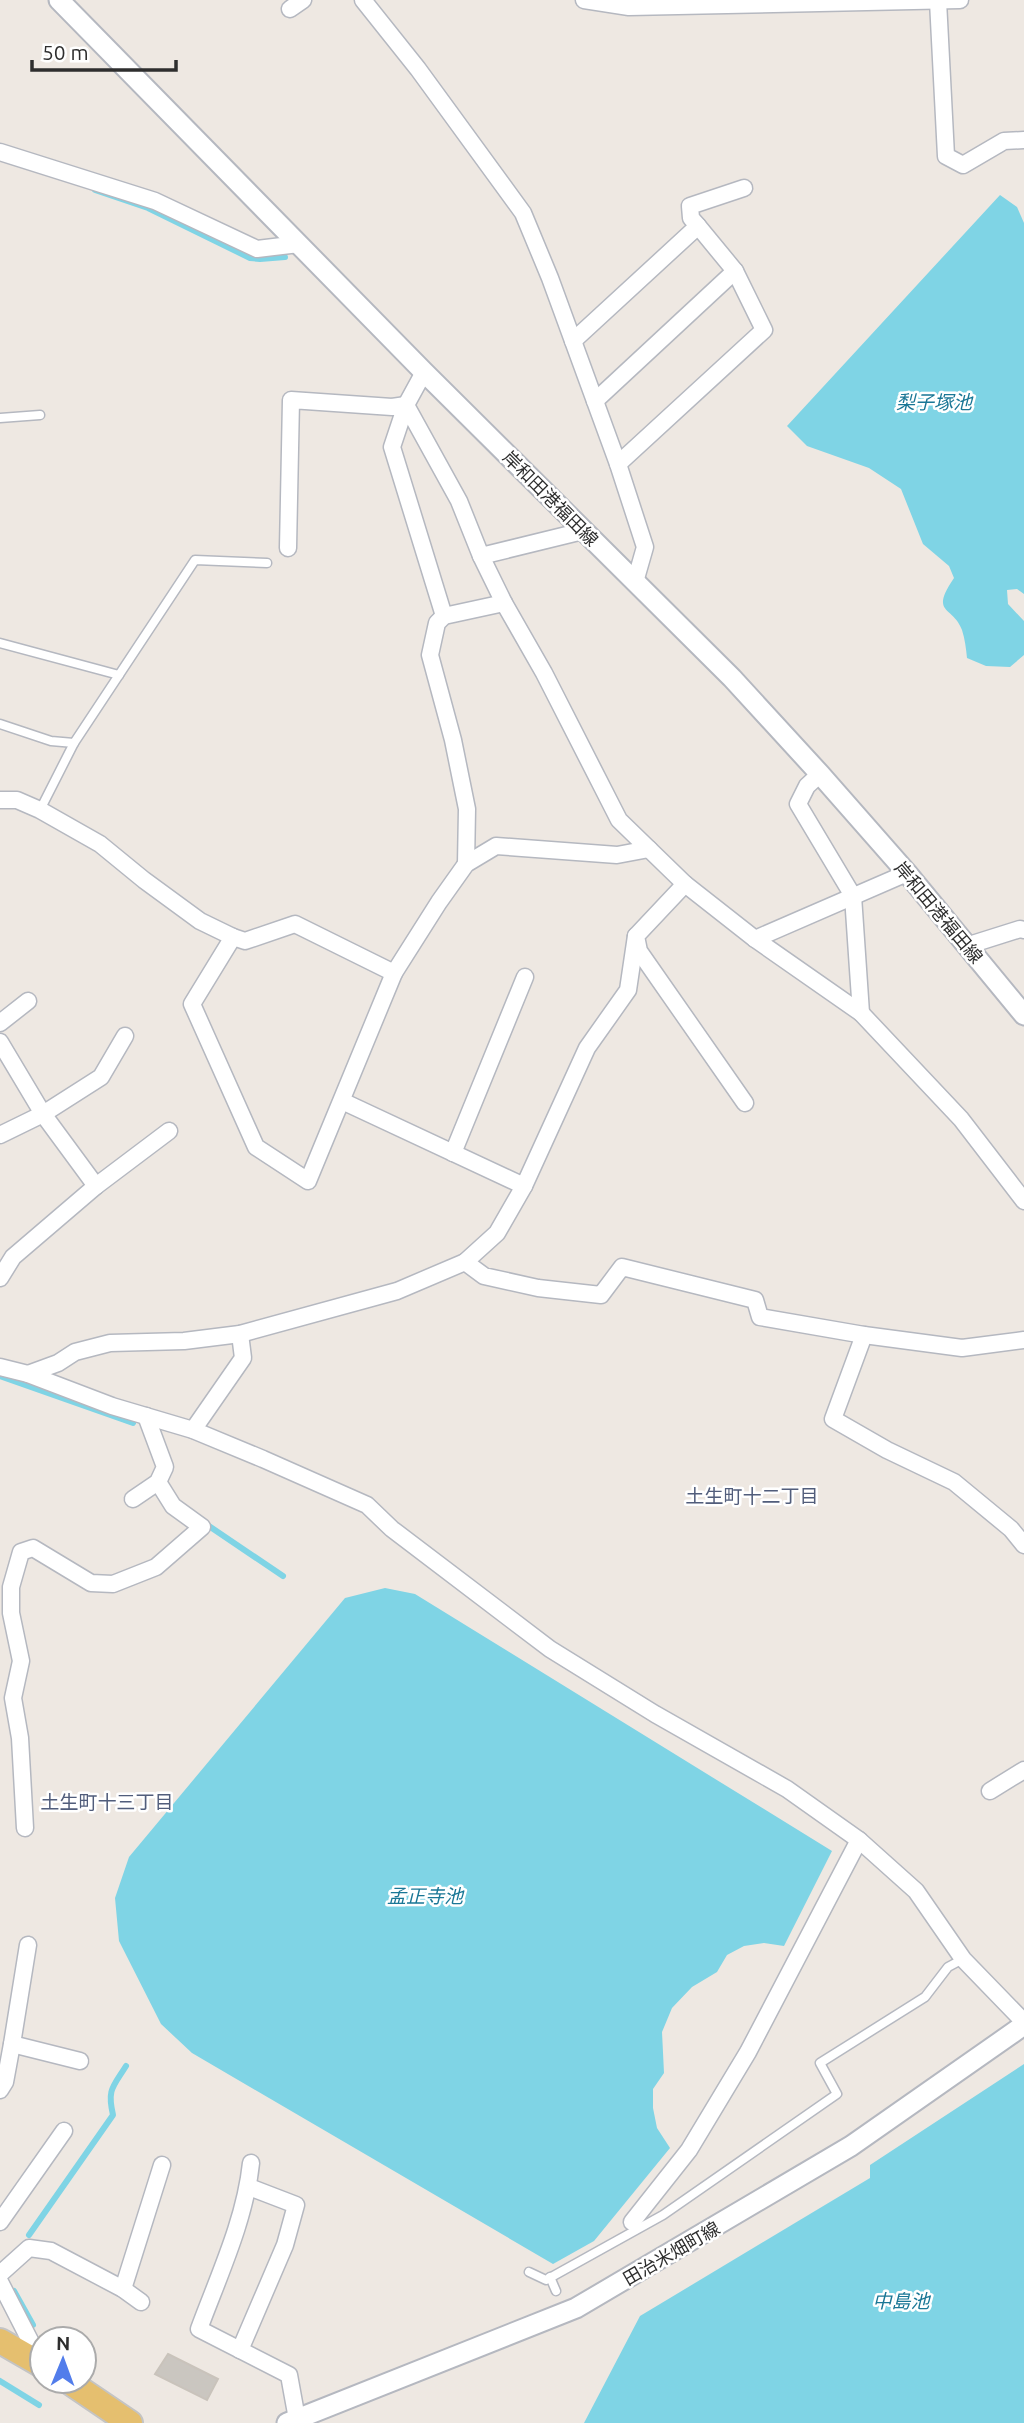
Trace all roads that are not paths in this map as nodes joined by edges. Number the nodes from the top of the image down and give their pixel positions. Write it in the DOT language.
graph roads {
  1 [pos="59,0"];
  2 [pos="363,0"];
  3 [pos="584,0"];
  4 [pos="960,0"];
  5 [pos="938,1"];
  6 [pos="629,3"];
  7 [pos="776,3"];
  8 [pos="1024,140"];
  9 [pos="0,152"];
  10 [pos="744,188"];
  11 [pos="698,226"];
  12 [pos="299,244"];
  13 [pos="735,271"];
  14 [pos="573,341"];
  15 [pos="424,372"];
  16 [pos="594,401"];
  17 [pos="406,405"];
  18 [pos="40,415"];
  19 [pos="0,418"];
  20 [pos="618,464"];
  21 [pos="583,530"];
  22 [pos="288,548"];
  23 [pos="481,556"];
  24 [pos="267,563"];
  25 [pos="635,582"];
  26 [pos="504,603"];
  27 [pos="444,616"];
  28 [pos="0,643"];
  29 [pos="119,676"];
  30 [pos="0,724"];
  31 [pos="74,743"];
  32 [pos="820,774"];
  33 [pos="0,800"];
  34 [pos="40,810"];
  35 [pos="649,849"];
  36 [pos="466,864"];
  37 [pos="907,873"];
  38 [pos="685,884"];
  39 [pos="853,896"];
  40 [pos="1024,930"];
  41 [pos="636,936"];
  42 [pos="233,937"];
  43 [pos="755,939"];
  44 [pos="966,946"];
  45 [pos="394,973"];
  46 [pos="525,977"];
  47 [pos="28,1002"];
  48 [pos="861,1013"];
  49 [pos="1024,1014"];
  50 [pos="0,1023"];
  51 [pos="125,1036"];
  52 [pos="0,1042"];
  53 [pos="342,1101"];
  54 [pos="745,1102"];
  55 [pos="43,1114"];
  56 [pos="169,1131"];
  57 [pos="0,1135"];
  58 [pos="453,1153"];
  59 [pos="96,1186"];
  60 [pos="524,1186"];
  61 [pos="1024,1201"];
  62 [pos="465,1262"];
  63 [pos="0,1278"];
  64 [pos="240,1334"];
  65 [pos="864,1335"];
  66 [pos="1024,1340"];
  67 [pos="0,1367"];
  68 [pos="28,1374"];
  69 [pos="146,1416"];
  70 [pos="193,1430"];
  71 [pos="158,1482"];
  72 [pos="133,1499"];
  73 [pos="1024,1545"];
  74 [pos="1024,1770"];
  75 [pos="990,1791"];
  76 [pos="25,1828"];
  77 [pos="859,1840"];
  78 [pos="29,1945"];
  79 [pos="963,1959"];
  80 [pos="1024,2023"];
  81 [pos="12,2044"];
  82 [pos="80,2061"];
  83 [pos="0,2090"];
  84 [pos="64,2131"];
  85 [pos="251,2163"];
  86 [pos="40,2165"];
  87 [pos="162,2165"];
  88 [pos="54,2175"];
  89 [pos="248,2187"];
  90 [pos="0,2222"];
  91 [pos="632,2222"];
  92 [pos="529,2272"];
  93 [pos="0,2274"];
  94 [pos="550,2277"];
  95 [pos="0,2282"];
  96 [pos="123,2289"];
  97 [pos="555,2291"];
  98 [pos="141,2302"];
  99 [pos="28,2337"];
  100 [pos="0,2341"];
  101 [pos="240,2350"];
  102 [pos="28,2357"];
  103 [pos="89,2395"];
  104 [pos="292,2421"];
  105 [pos="130,2423"];
  1 -- 12 [label="street, 岸和田港福田線"];
  2 -- 14 [label="street"];
  3 -- 6 [label="street"];
  4 -- 5 [label="street"];
  5 -- 7 [label="street"];
  5 -- 8 [label="street"];
  6 -- 7 [label="street"];
  9 -- 12 [label="street"];
  10 -- 11 [label="street"];
  11 -- 13 [label="street"];
  11 -- 14 [label="street"];
  12 -- 15 [label="street, 岸和田港福田線"];
  13 -- 16 [label="street"];
  13 -- 20 [label="street"];
  14 -- 16 [label="street"];
  15 -- 17 [label="street"];
  15 -- 21 [label="street, 岸和田港福田線"];
  16 -- 20 [label="street"];
  17 -- 22 [label="street"];
  17 -- 23 [label="street"];
  17 -- 27 [label="street"];
  18 -- 19 [label="lane"];
  20 -- 25 [label="street"];
  21 -- 23 [label="street"];
  21 -- 25 [label="street, 岸和田港福田線"];
  23 -- 26 [label="street"];
  24 -- 29 [label="lane"];
  25 -- 32 [label="street, 岸和田港福田線"];
  26 -- 27 [label="street"];
  26 -- 35 [label="street"];
  27 -- 36 [label="street"];
  28 -- 29 [label="lane"];
  29 -- 31 [label="lane"];
  30 -- 31 [label="lane"];
  31 -- 34 [label="lane"];
  32 -- 37 [label="street, 岸和田港福田線"];
  32 -- 39 [label="street"];
  33 -- 34 [label="street"];
  34 -- 42 [label="street"];
  35 -- 36 [label="street"];
  35 -- 38 [label="street"];
  36 -- 45 [label="street"];
  37 -- 39 [label="street"];
  37 -- 44 [label="street, 岸和田港福田線"];
  38 -- 41 [label="street"];
  38 -- 43 [label="street"];
  39 -- 43 [label="street"];
  39 -- 48 [label="street"];
  40 -- 44 [label="street"];
  41 -- 54 [label="street"];
  41 -- 60 [label="street"];
  42 -- 45 [label="street"];
  42 -- 53 [label="street"];
  43 -- 48 [label="street"];
  44 -- 49 [label="street, 岸和田港福田線"];
  45 -- 53 [label="street"];
  46 -- 58 [label="street"];
  47 -- 50 [label="street"];
  48 -- 61 [label="street"];
  51 -- 55 [label="street"];
  52 -- 55 [label="street"];
  53 -- 58 [label="street"];
  55 -- 57 [label="street"];
  55 -- 59 [label="street"];
  56 -- 59 [label="street"];
  58 -- 60 [label="street"];
  59 -- 63 [label="street"];
  60 -- 62 [label="street"];
  62 -- 64 [label="street"];
  62 -- 65 [label="street"];
  64 -- 68 [label="street"];
  64 -- 70 [label="street"];
  65 -- 66 [label="street"];
  65 -- 73 [label="street"];
  67 -- 68 [label="street"];
  68 -- 69 [label="street"];
  69 -- 70 [label="street"];
  69 -- 71 [label="street"];
  70 -- 77 [label="street"];
  71 -- 72 [label="street"];
  71 -- 76 [label="street"];
  74 -- 75 [label="street"];
  77 -- 79 [label="street"];
  77 -- 91 [label="street"];
  78 -- 81 [label="street"];
  79 -- 80 [label="street"];
  79 -- 94 [label="lane"];
  80 -- 104 [label="street, 田治米畑町線"];
  81 -- 82 [label="street"];
  81 -- 83 [label="street"];
  84 -- 86 [label="street"];
  85 -- 89 [label="street"];
  86 -- 88 [label="street"];
  86 -- 90 [label="street"];
  87 -- 96 [label="street"];
  89 -- 101 [label="street"];
  89 -- 101 [label="street"];
  92 -- 94 [label="lane"];
  93 -- 96 [label="street"];
  94 -- 97 [label="lane"];
  95 -- 99 [label="street"];
  96 -- 98 [label="street"];
  100 -- 102 [label="main road"];
  101 -- 104 [label="street"];
  103 -- 105 [label="main road"];
}
